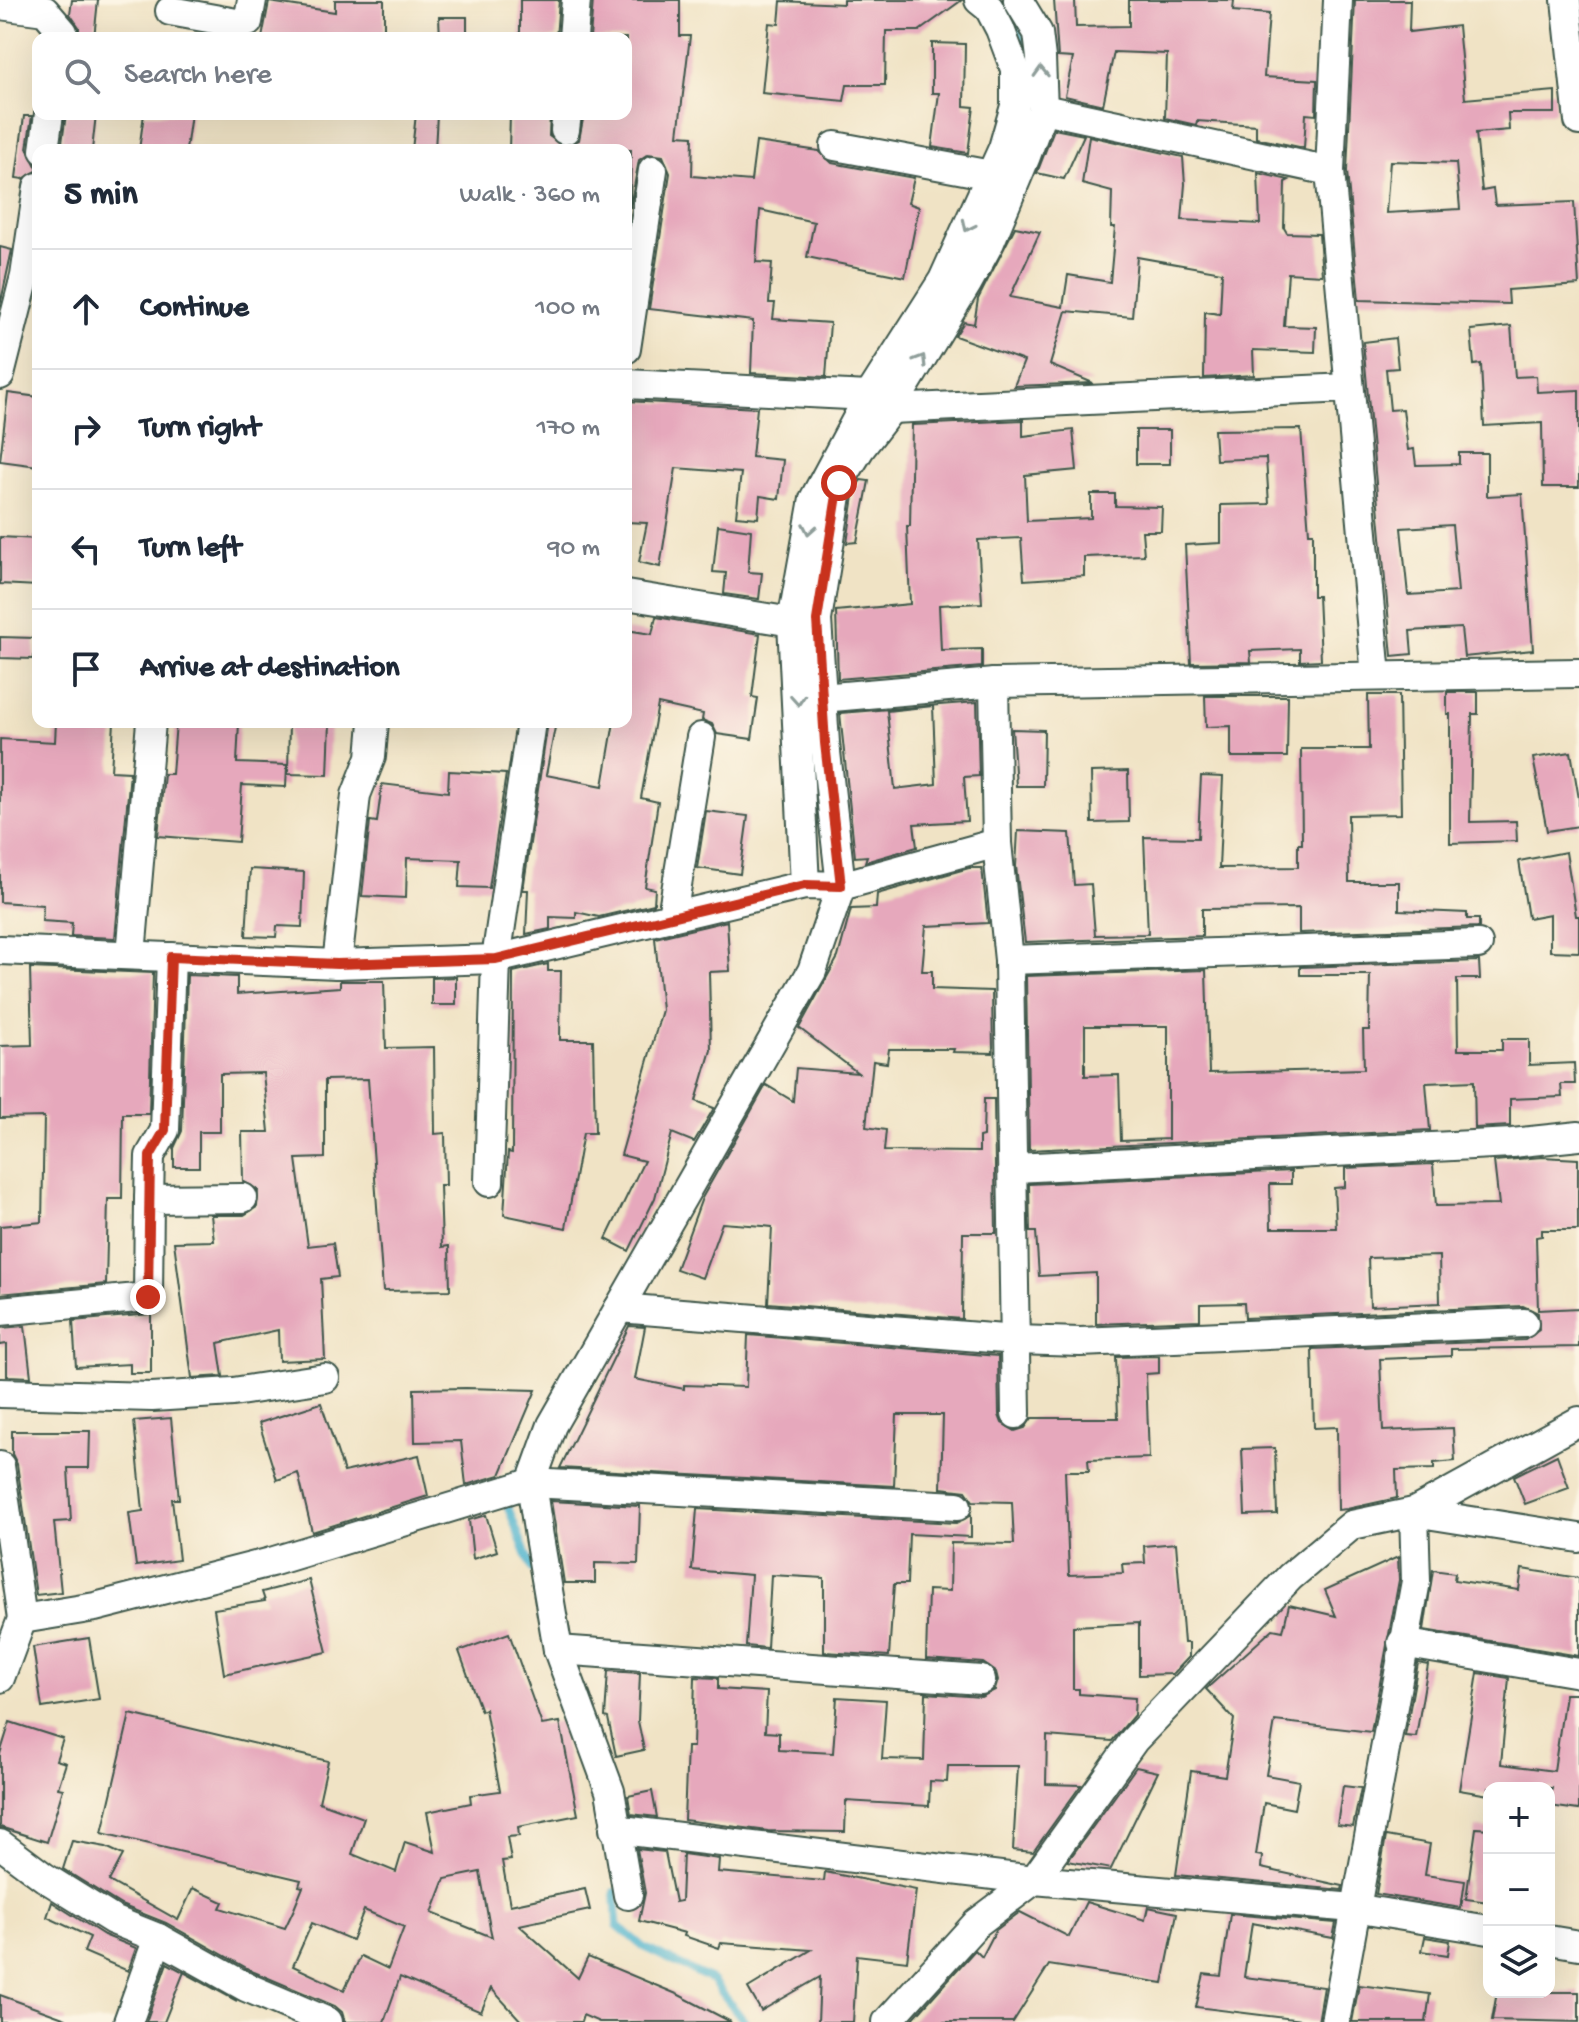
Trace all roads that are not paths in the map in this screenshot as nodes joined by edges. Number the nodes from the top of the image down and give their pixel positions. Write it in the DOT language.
graph roads {
  1 [pos="252,0"];
  2 [pos="576,0"];
  3 [pos="979,0"];
  4 [pos="1018,0"];
  5 [pos="1338,0"];
  6 [pos="1566,0"];
  7 [pos="0,5"];
  8 [pos="170,11"];
  9 [pos="63,32"];
  10 [pos="573,32"];
  11 [pos="1576,58"];
  12 [pos="1043,109"];
  13 [pos="48,120"];
  14 [pos="1579,121"];
  15 [pos="45,144"];
  16 [pos="835,146"];
  17 [pos="1330,171"];
  18 [pos="991,175"];
  19 [pos="643,188"];
  20 [pos="32,228"];
  21 [pos="632,292"];
  22 [pos="0,375"];
  23 [pos="632,384"];
  24 [pos="1349,388"];
  25 [pos="880,403"];
  26 [pos="632,596"];
  27 [pos="792,622"];
  28 [pos="1579,673"];
  29 [pos="1376,676"];
  30 [pos="994,683"];
  31 [pos="821,698"];
  32 [pos="150,728"];
  33 [pos="373,728"];
  34 [pos="530,728"];
  35 [pos="701,737"];
  36 [pos="997,843"];
  37 [pos="805,885"];
  38 [pos="841,886"];
  39 [pos="672,916"];
  40 [pos="1478,944"];
  41 [pos="0,950"];
  42 [pos="131,955"];
  43 [pos="171,957"];
  44 [pos="496,959"];
  45 [pos="1009,960"];
  46 [pos="337,964"];
  47 [pos="1579,1136"];
  48 [pos="1015,1168"];
  49 [pos="489,1182"];
  50 [pos="243,1198"];
  51 [pos="149,1199"];
  52 [pos="619,1308"];
  53 [pos="0,1311"];
  54 [pos="1524,1323"];
  55 [pos="1016,1340"];
  56 [pos="325,1378"];
  57 [pos="0,1393"];
  58 [pos="1016,1414"];
  59 [pos="1579,1421"];
  60 [pos="0,1466"];
  61 [pos="531,1483"];
  62 [pos="957,1506"];
  63 [pos="1414,1512"];
  64 [pos="1579,1538"];
  65 [pos="22,1619"];
  66 [pos="1402,1643"];
  67 [pos="558,1650"];
  68 [pos="1579,1673"];
  69 [pos="0,1678"];
  70 [pos="981,1680"];
  71 [pos="614,1829"];
  72 [pos="0,1844"];
  73 [pos="1034,1880"];
  74 [pos="628,1895"];
  75 [pos="1354,1908"];
  76 [pos="1483,1929"];
  77 [pos="158,1938"];
  78 [pos="1555,1941"];
  79 [pos="1579,1945"];
  80 [pos="128,2022"];
  81 [pos="328,2022"];
  82 [pos="887,2022"];
  83 [pos="1335,2022"];
  1 -- 8 [label="street"];
  2 -- 10 [label="street"];
  3 -- 18 [label="street"];
  12 -- 4 [label="street, one-way"];
  5 -- 17 [label="street"];
  6 -- 11 [label="street"];
  7 -- 9 [label="street"];
  11 -- 14 [label="street"];
  12 -- 17 [label="street"];
  25 -- 12 [label="street, one-way"];
  13 -- 15 [label="street"];
  16 -- 18 [label="street"];
  17 -- 24 [label="street"];
  18 -- 25 [label="street, one-way"];
  19 -- 21 [label="street"];
  20 -- 22 [label="street"];
  23 -- 25 [label="street"];
  24 -- 25 [label="street"];
  24 -- 29 [label="street"];
  25 -- 27 [label="street, one-way"];
  25 -- 31 [label="street"];
  26 -- 27 [label="street"];
  27 -- 37 [label="street, one-way"];
  28 -- 29 [label="street"];
  29 -- 30 [label="street"];
  30 -- 31 [label="street"];
  30 -- 36 [label="street"];
  31 -- 38 [label="street"];
  32 -- 42 [label="street"];
  33 -- 46 [label="street"];
  34 -- 44 [label="street"];
  35 -- 39 [label="street"];
  36 -- 38 [label="street"];
  36 -- 45 [label="street"];
  37 -- 38 [label="street"];
  37 -- 39 [label="street"];
  38 -- 52 [label="street"];
  39 -- 44 [label="street"];
  40 -- 45 [label="street"];
  41 -- 42 [label="street"];
  42 -- 43 [label="street"];
  43 -- 46 [label="street"];
  43 -- 51 [label="street"];
  44 -- 46 [label="street"];
  44 -- 49 [label="street"];
  45 -- 48 [label="street"];
  47 -- 48 [label="street"];
  48 -- 55 [label="street"];
  50 -- 51 [label="street"];
  51 -- 53 [label="street"];
  52 -- 55 [label="street"];
  52 -- 61 [label="street"];
  54 -- 55 [label="street"];
  55 -- 58 [label="street"];
  56 -- 57 [label="street"];
  59 -- 63 [label="street"];
  60 -- 65 [label="street"];
  61 -- 62 [label="street"];
  61 -- 65 [label="street"];
  61 -- 67 [label="street"];
  63 -- 64 [label="street"];
  63 -- 66 [label="street"];
  63 -- 73 [label="street"];
  65 -- 69 [label="street"];
  66 -- 68 [label="street"];
  66 -- 75 [label="street"];
  67 -- 70 [label="street"];
  67 -- 71 [label="street"];
  71 -- 73 [label="street"];
  71 -- 74 [label="street"];
  72 -- 77 [label="street"];
  73 -- 75 [label="street"];
  73 -- 82 [label="street"];
  75 -- 76 [label="street"];
  75 -- 83 [label="street"];
  77 -- 80 [label="street"];
  77 -- 81 [label="street"];
  78 -- 79 [label="street"];
}
